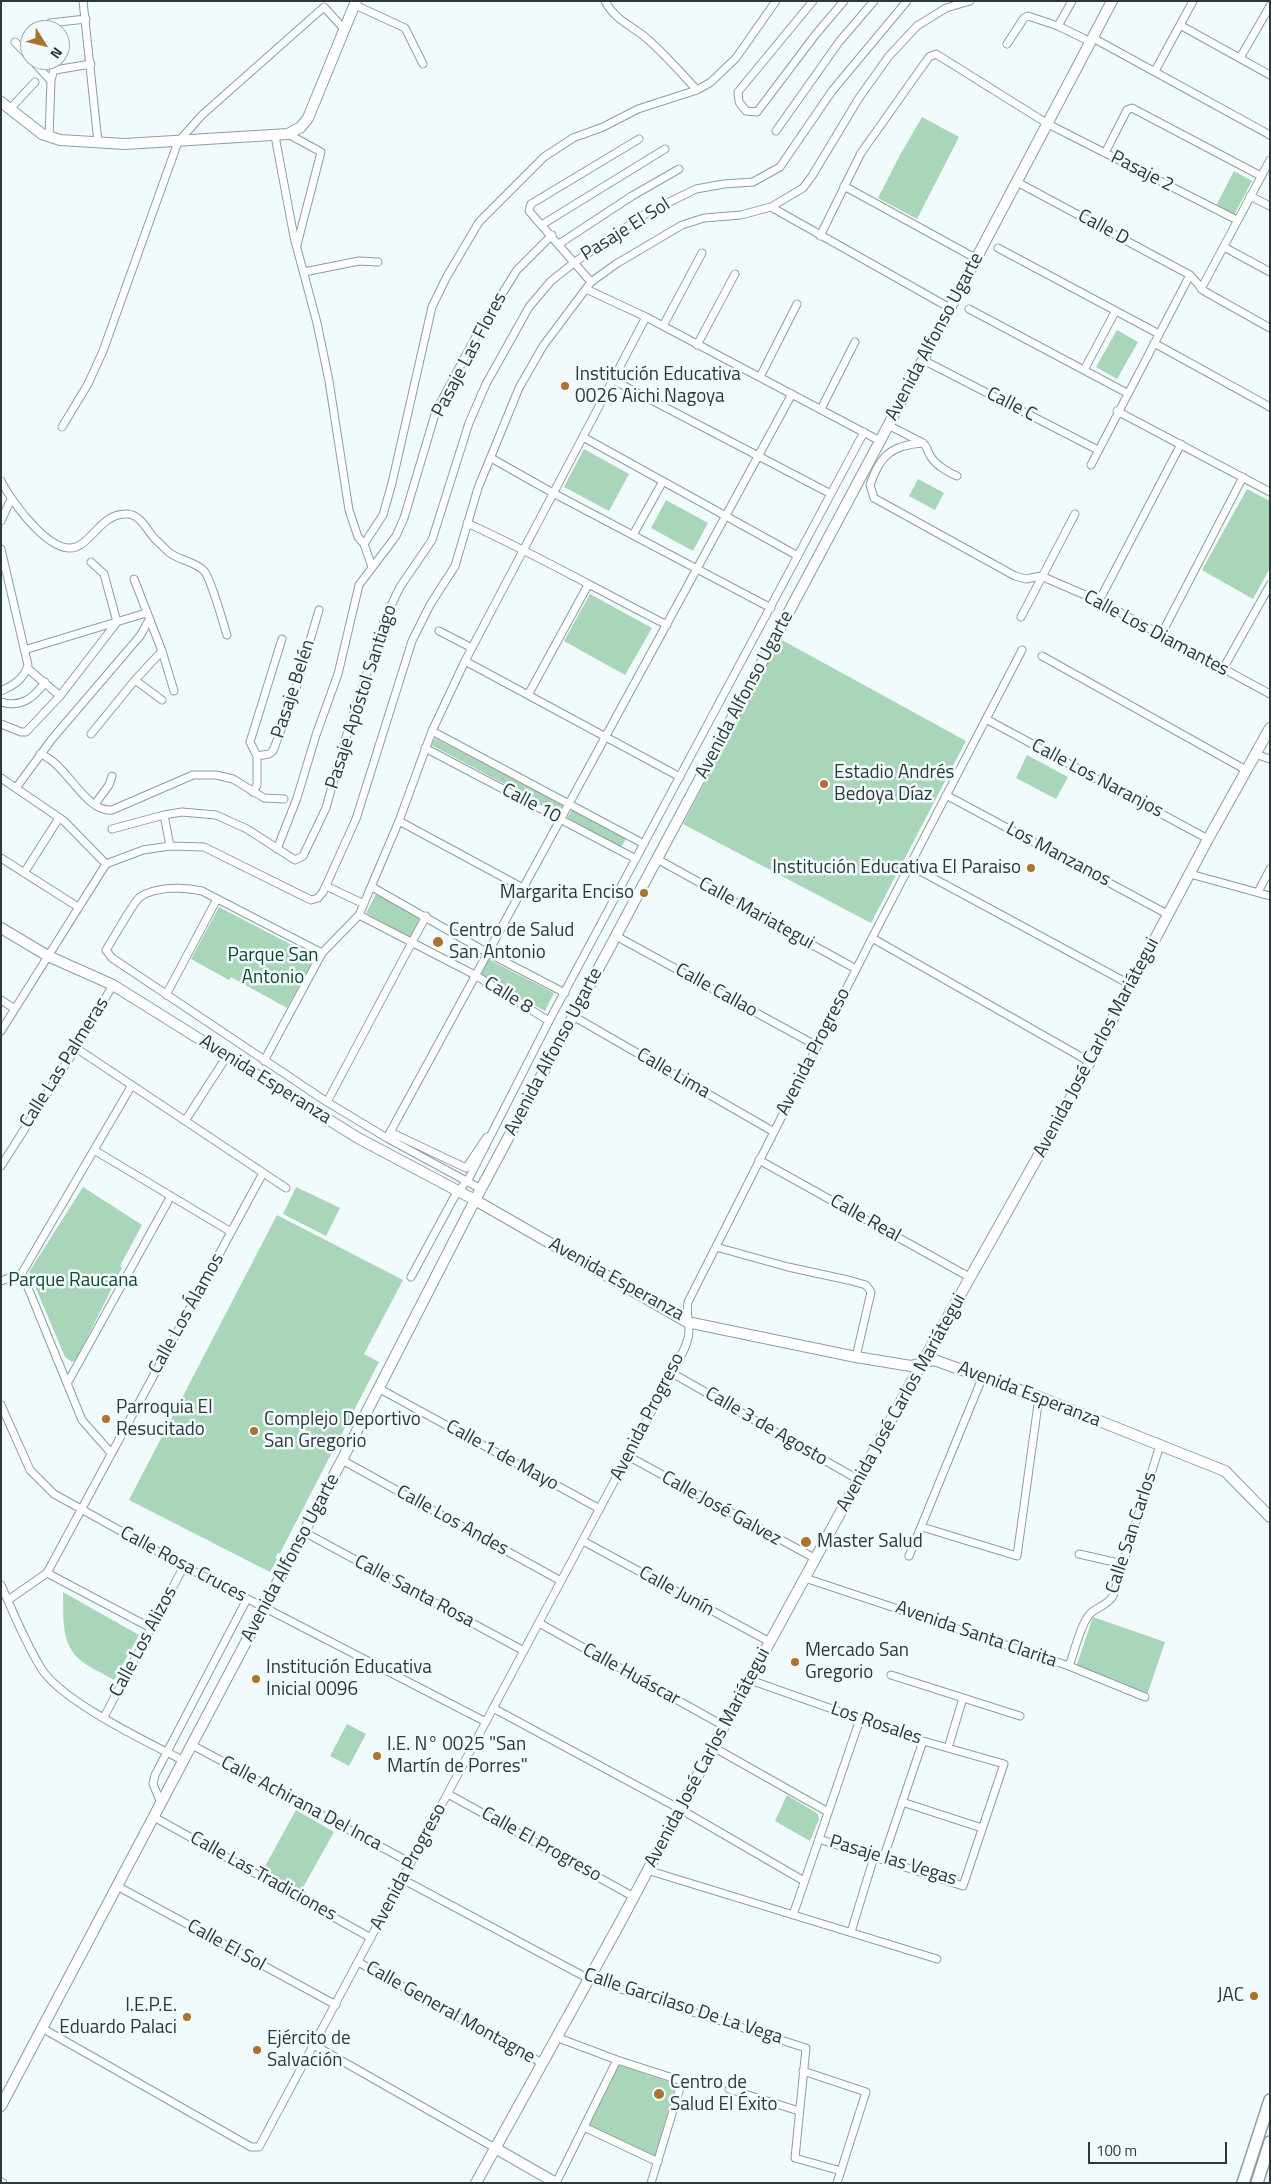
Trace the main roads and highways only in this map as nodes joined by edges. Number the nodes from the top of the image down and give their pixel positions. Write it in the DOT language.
graph roads {
  1 [pos="1270,2100"];
  2 [pos="1270,2142"];
  3 [pos="1243,2183"];
  4 [pos="1257,2183"];
  1 -- 3 [label="main road"];
  2 -- 4 [label="main road"];
}
